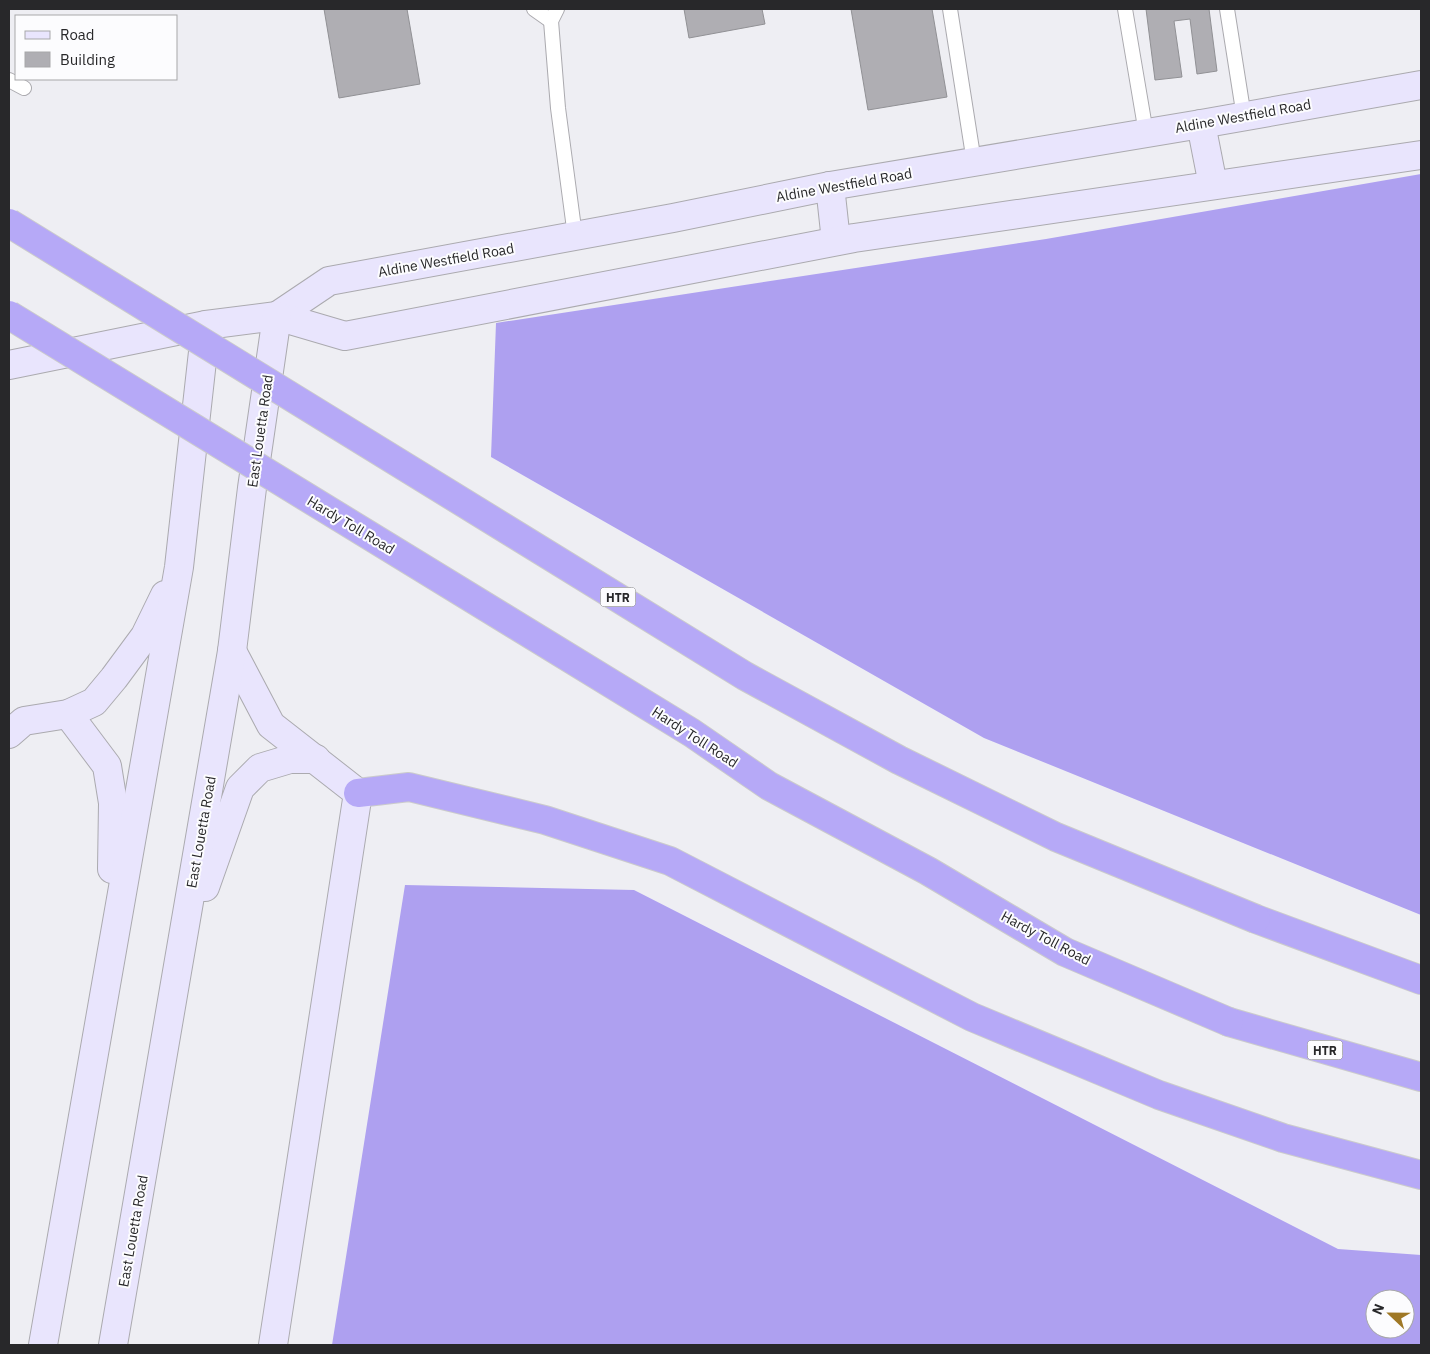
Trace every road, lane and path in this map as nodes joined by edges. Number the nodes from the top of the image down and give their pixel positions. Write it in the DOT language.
graph roads {
  1 [pos="534,9"];
  2 [pos="950,9"];
  3 [pos="1124,9"];
  4 [pos="1227,9"];
  5 [pos="554,15"];
  6 [pos="9,80"];
  7 [pos="1421,85"];
  8 [pos="24,88"];
  9 [pos="1244,116"];
  10 [pos="1201,124"];
  11 [pos="1146,133"];
  12 [pos="1421,155"];
  13 [pos="974,162"];
  14 [pos="1213,185"];
  15 [pos="830,186"];
  16 [pos="9,223"];
  17 [pos="576,236"];
  18 [pos="836,241"];
  19 [pos="9,315"];
  20 [pos="277,316"];
  21 [pos="206,325"];
  22 [pos="9,364"];
  23 [pos="179,567"];
  24 [pos="232,651"];
  25 [pos="68,714"];
  26 [pos="9,734"];
  27 [pos="316,759"];
  28 [pos="358,792"];
  29 [pos="111,951"];
  30 [pos="179,964"];
  31 [pos="1421,980"];
  32 [pos="1421,1076"];
  33 [pos="1421,1175"];
  34 [pos="43,1345"];
  35 [pos="113,1345"];
  36 [pos="273,1345"];
  1 -- 5 [label="lane"];
  2 -- 13 [label="lane"];
  3 -- 11 [label="lane"];
  4 -- 9 [label="lane"];
  5 -- 17 [label="lane"];
  6 -- 8 [label="lane"];
  7 -- 9 [label="main road, Aldine Westfield Road"];
  9 -- 10 [label="main road, Aldine Westfield Road"];
  10 -- 11 [label="main road, Aldine Westfield Road"];
  10 -- 14 [label="main road"];
  11 -- 13 [label="main road, Aldine Westfield Road"];
  12 -- 14 [label="main road, Aldine Westfield Road"];
  13 -- 15 [label="main road, Aldine Westfield Road"];
  14 -- 18 [label="main road, Aldine Westfield Road"];
  15 -- 17 [label="main road, Aldine Westfield Road"];
  15 -- 18 [label="main road"];
  16 -- 31 [label="highway, HTR, bridge"];
  17 -- 20 [label="main road, Aldine Westfield Road"];
  18 -- 20 [label="main road, Aldine Westfield Road"];
  19 -- 32 [label="highway, Hardy Toll Road / HTR, bridge"];
  20 -- 21 [label="main road, Aldine Westfield Road"];
  20 -- 24 [label="main road, East Louetta Road"];
  21 -- 22 [label="main road, Aldine Westfield Road"];
  21 -- 23 [label="main road"];
  23 -- 25 [label="main road"];
  23 -- 29 [label="main road"];
  24 -- 27 [label="main road"];
  24 -- 30 [label="main road, East Louetta Road"];
  25 -- 26 [label="main road"];
  25 -- 29 [label="main road"];
  27 -- 28 [label="main road"];
  27 -- 30 [label="main road"];
  28 -- 33 [label="highway"];
  28 -- 36 [label="main road"];
  29 -- 34 [label="main road"];
  30 -- 35 [label="main road, East Louetta Road"];
}
